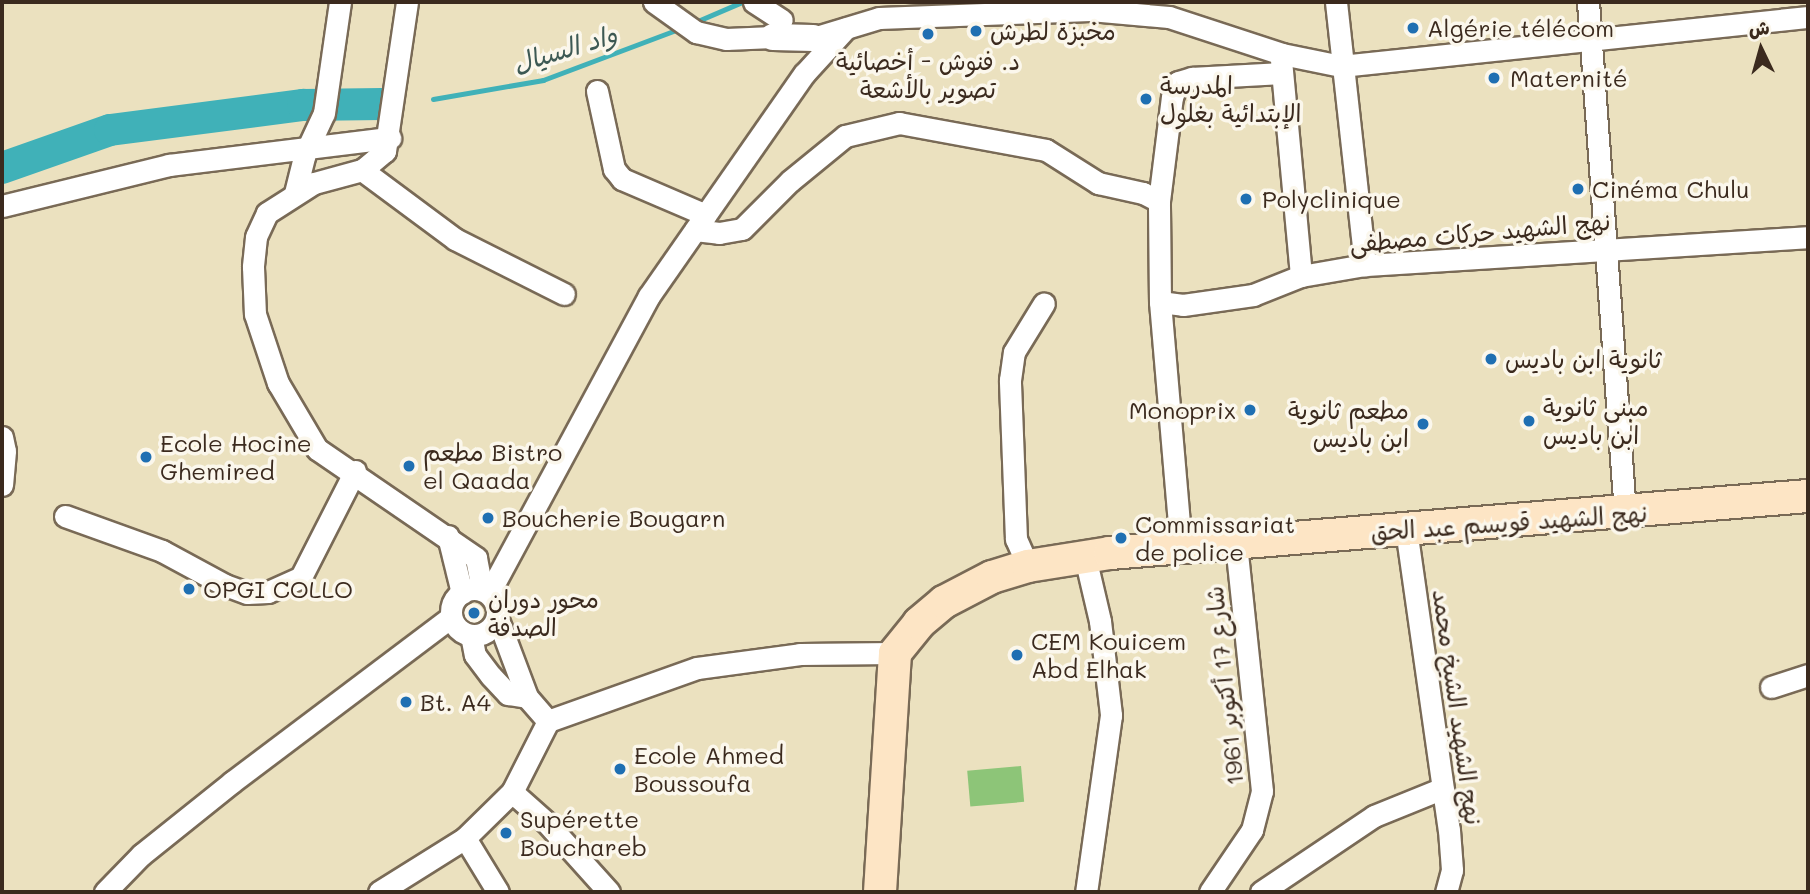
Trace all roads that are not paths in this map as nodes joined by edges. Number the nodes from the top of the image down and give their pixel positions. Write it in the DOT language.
graph roads {
  1 [pos="340,2"];
  2 [pos="407,2"];
  3 [pos="654,2"];
  4 [pos="754,2"];
  5 [pos="1336,2"];
  6 [pos="1587,2"];
  7 [pos="1808,17"];
  8 [pos="847,26"];
  9 [pos="778,29"];
  10 [pos="1589,37"];
  11 [pos="813,38"];
  12 [pos="1281,64"];
  13 [pos="1341,66"];
  14 [pos="597,91"];
  15 [pos="391,131"];
  16 [pos="310,146"];
  17 [pos="362,170"];
  18 [pos="295,193"];
  19 [pos="1160,201"];
  20 [pos="2,206"];
  21 [pos="701,222"];
  22 [pos="1808,237"];
  23 [pos="1606,248"];
  24 [pos="1365,265"];
  25 [pos="1301,276"];
  26 [pos="564,294"];
  27 [pos="1160,302"];
  28 [pos="1044,303"];
  29 [pos="2,437"];
  30 [pos="355,471"];
  31 [pos="2,485"];
  32 [pos="1808,496"];
  33 [pos="1625,513"];
  34 [pos="65,516"];
  35 [pos="1406,529"];
  36 [pos="1209,545"];
  37 [pos="1085,557"];
  38 [pos="1028,566"];
  39 [pos="477,592"];
  40 [pos="451,617"];
  41 [pos="497,617"];
  42 [pos="471,635"];
  43 [pos="895,653"];
  44 [pos="1808,676"];
  45 [pos="1771,687"];
  46 [pos="527,697"];
  47 [pos="548,721"];
  48 [pos="1443,788"];
  49 [pos="512,792"];
  50 [pos="465,838"];
  51 [pos="104,892"];
  52 [pos="379,892"];
  53 [pos="498,892"];
  54 [pos="609,892"];
  55 [pos="880,892"];
  56 [pos="1086,892"];
  57 [pos="1210,892"];
  58 [pos="1261,892"];
  59 [pos="1446,892"];
  1 -- 16 [label="street"];
  2 -- 15 [label="street"];
  3 -- 9 [label="street"];
  4 -- 9 [label="street"];
  5 -- 13 [label="street"];
  6 -- 10 [label="street"];
  7 -- 10 [label="street"];
  8 -- 11 [label="street"];
  8 -- 12 [label="street"];
  8 -- 21 [label="street"];
  9 -- 11 [label="street"];
  10 -- 13 [label="street"];
  10 -- 23 [label="street"];
  12 -- 13 [label="street"];
  12 -- 19 [label="street, شارع 17 أكتوبر 1961"];
  12 -- 25 [label="street"];
  13 -- 24 [label="street"];
  14 -- 21 [label="street"];
  15 -- 16 [label="street"];
  15 -- 17 [label="street"];
  16 -- 18 [label="street"];
  16 -- 20 [label="street"];
  17 -- 18 [label="street"];
  17 -- 26 [label="street"];
  18 -- 30 [label="street"];
  19 -- 21 [label="street"];
  19 -- 27 [label="street, شارع 17 أكتوبر 1961"];
  21 -- 39 [label="street"];
  22 -- 23 [label="street, نهج الشهيد حركات مصطفى"];
  23 -- 24 [label="street, نهج الشهيد حركات مصطفى"];
  23 -- 33 [label="street"];
  24 -- 25 [label="street, نهج الشهيد حركات مصطفى"];
  25 -- 27 [label="street, نهج الشهيد حركات مصطفى"];
  27 -- 36 [label="street, شارع 17 أكتوبر 1961"];
  28 -- 38 [label="street"];
  29 -- 31 [label="street"];
  30 -- 34 [label="street"];
  30 -- 39 [label="street"];
  32 -- 33 [label="main road, نهج الشهيد قويسم عبد الحق"];
  33 -- 35 [label="main road, نهج الشهيد قويسم عبد الحق"];
  35 -- 36 [label="main road, نهج الشهيد قويسم عبد الحق"];
  35 -- 48 [label="street, نهج الشهيد الشيخ محمد"];
  36 -- 37 [label="main road, نهج الشهيد قويسم عبد الحق"];
  36 -- 57 [label="street, شارع 17 أكتوبر 1961"];
  37 -- 38 [label="main road, نهج الشهيد قويسم عبد الحق"];
  37 -- 56 [label="street"];
  38 -- 43 [label="main road, نهج الشهيد قويسم عبد الحق"];
  39 -- 40 [label="street"];
  39 -- 41 [label="street"];
  40 -- 42 [label="street"];
  40 -- 51 [label="street"];
  41 -- 42 [label="street"];
  41 -- 46 [label="street"];
  42 -- 46 [label="street"];
  43 -- 47 [label="street"];
  43 -- 55 [label="main road"];
  44 -- 45 [label="street"];
  46 -- 47 [label="street"];
  47 -- 49 [label="street"];
  48 -- 58 [label="street"];
  48 -- 59 [label="street, نهج الشهيد الشيخ محمد"];
  49 -- 50 [label="street"];
  49 -- 54 [label="street"];
  50 -- 52 [label="street"];
  50 -- 53 [label="street"];
}
